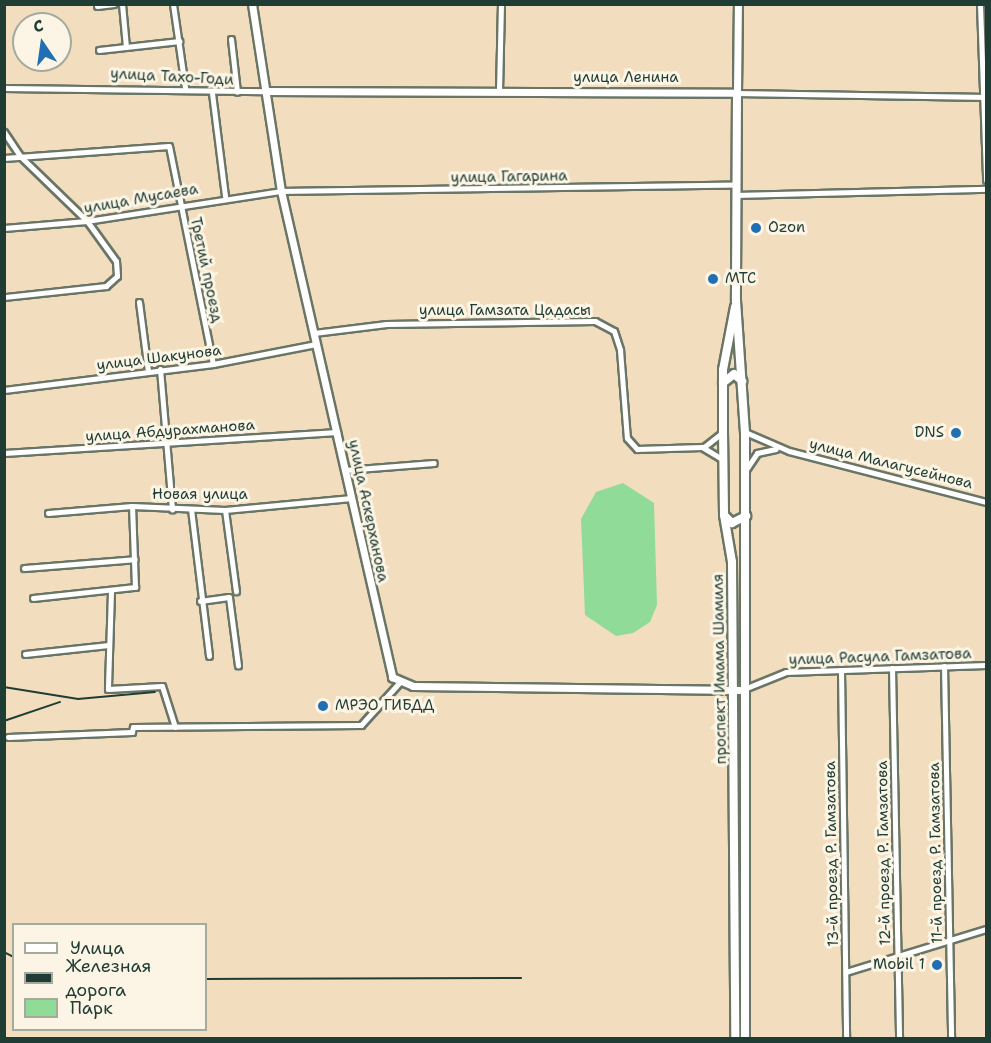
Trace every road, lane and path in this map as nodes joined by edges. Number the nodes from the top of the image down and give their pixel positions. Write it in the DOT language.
graph roads {
  1 [pos="114,4"];
  2 [pos="122,4"];
  3 [pos="173,4"];
  4 [pos="501,4"];
  5 [pos="738,4"];
  6 [pos="980,4"];
  7 [pos="97,6"];
  8 [pos="253,8"];
  9 [pos="231,39"];
  10 [pos="178,41"];
  11 [pos="126,47"];
  12 [pos="99,50"];
  13 [pos="185,87"];
  14 [pos="4,88"];
  15 [pos="266,91"];
  16 [pos="500,91"];
  17 [pos="237,92"];
  18 [pos="212,93"];
  19 [pos="736,93"];
  20 [pos="985,97"];
  21 [pos="4,132"];
  22 [pos="21,157"];
  23 [pos="4,158"];
  24 [pos="987,180"];
  25 [pos="736,185"];
  26 [pos="987,189"];
  27 [pos="281,191"];
  28 [pos="736,195"];
  29 [pos="225,196"];
  30 [pos="180,204"];
  31 [pos="87,221"];
  32 [pos="4,228"];
  33 [pos="4,297"];
  34 [pos="139,302"];
  35 [pos="736,302"];
  36 [pos="314,333"];
  37 [pos="316,344"];
  38 [pos="213,364"];
  39 [pos="160,369"];
  40 [pos="148,371"];
  41 [pos="723,383"];
  42 [pos="744,386"];
  43 [pos="4,390"];
  44 [pos="337,432"];
  45 [pos="723,432"];
  46 [pos="745,432"];
  47 [pos="168,445"];
  48 [pos="702,447"];
  49 [pos="789,451"];
  50 [pos="4,453"];
  51 [pos="723,459"];
  52 [pos="434,463"];
  53 [pos="345,470"];
  54 [pos="746,472"];
  55 [pos="351,498"];
  56 [pos="987,501"];
  57 [pos="132,506"];
  58 [pos="172,509"];
  59 [pos="190,509"];
  60 [pos="225,510"];
  61 [pos="48,513"];
  62 [pos="724,515"];
  63 [pos="746,516"];
  64 [pos="135,560"];
  65 [pos="24,568"];
  66 [pos="111,591"];
  67 [pos="236,591"];
  68 [pos="33,598"];
  69 [pos="200,601"];
  70 [pos="109,645"];
  71 [pos="25,654"];
  72 [pos="209,656"];
  73 [pos="238,664"];
  74 [pos="987,664"];
  75 [pos="944,666"];
  76 [pos="892,668"];
  77 [pos="841,670"];
  78 [pos="399,683"];
  79 [pos="739,690"];
  80 [pos="175,727"];
  81 [pos="8,737"];
  82 [pos="987,929"];
  83 [pos="949,940"];
  84 [pos="898,958"];
  85 [pos="846,972"];
  86 [pos="735,1038"];
  87 [pos="745,1038"];
  88 [pos="846,1038"];
  89 [pos="899,1038"];
  90 [pos="951,1038"];
  1 -- 7 [label="street"];
  2 -- 11 [label="street"];
  3 -- 10 [label="street"];
  4 -- 16 [label="street"];
  5 -- 19 [label="street"];
  6 -- 20 [label="street"];
  8 -- 15 [label="street, улица Аскерханова"];
  9 -- 17 [label="street"];
  10 -- 11 [label="street"];
  10 -- 13 [label="street"];
  11 -- 12 [label="street"];
  13 -- 14 [label="street, улица Тахо-Годи"];
  13 -- 18 [label="street, улица Тахо-Годи"];
  15 -- 16 [label="street, улица Ленина"];
  15 -- 17 [label="street, улица Тахо-Годи"];
  15 -- 27 [label="street, улица Аскерханова"];
  16 -- 19 [label="street, улица Ленина"];
  17 -- 18 [label="street, улица Тахо-Годи"];
  18 -- 29 [label="street"];
  19 -- 20 [label="street, улица Ленина"];
  19 -- 25 [label="main road, проспект Имама Шамиля"];
  20 -- 24 [label="street"];
  21 -- 22 [label="street"];
  22 -- 23 [label="street"];
  22 -- 30 [label="street, Третий проезд"];
  22 -- 31 [label="street"];
  25 -- 27 [label="street, улица Гагарина"];
  25 -- 28 [label="main road, проспект Имама Шамиля"];
  26 -- 28 [label="street"];
  27 -- 29 [label="street, улица Мусаева"];
  27 -- 36 [label="street, улица Аскерханова"];
  28 -- 35 [label="main road, проспект Имама Шамиля"];
  29 -- 30 [label="street, улица Мусаева"];
  30 -- 31 [label="street, улица Мусаева"];
  30 -- 38 [label="street, Третий проезд"];
  31 -- 32 [label="street, улица Мусаева"];
  31 -- 33 [label="street"];
  34 -- 40 [label="street"];
  35 -- 41 [label="main road, проспект Имама Шамиля"];
  35 -- 42 [label="main road, проспект Имама Шамиля"];
  36 -- 37 [label="street, улица Аскерханова"];
  36 -- 48 [label="street, улица Гамзата Цадасы"];
  37 -- 38 [label="street, улица Шакунова"];
  37 -- 44 [label="street, улица Аскерханова"];
  38 -- 39 [label="street, улица Шакунова"];
  39 -- 40 [label="street, улица Шакунова"];
  39 -- 47 [label="street"];
  40 -- 43 [label="street, улица Шакунова"];
  41 -- 42 [label="main road"];
  41 -- 45 [label="main road, проспект Имама Шамиля"];
  42 -- 46 [label="main road, проспект Имама Шамиля"];
  44 -- 47 [label="street, улица Абдурахманова"];
  44 -- 53 [label="street, улица Аскерханова"];
  45 -- 48 [label="street"];
  45 -- 51 [label="main road, проспект Имама Шамиля"];
  46 -- 49 [label="street"];
  46 -- 54 [label="main road, проспект Имама Шамиля"];
  47 -- 50 [label="street, улица Абдурахманова"];
  47 -- 58 [label="street"];
  48 -- 51 [label="street"];
  49 -- 54 [label="street"];
  49 -- 56 [label="street, улица Малагусейнова"];
  51 -- 62 [label="main road, проспект Имама Шамиля"];
  52 -- 53 [label="street"];
  53 -- 55 [label="street, улица Аскерханова"];
  54 -- 63 [label="main road, проспект Имама Шамиля"];
  55 -- 60 [label="street, Новая улица"];
  55 -- 78 [label="street, улица Аскерханова"];
  57 -- 58 [label="street, Новая улица"];
  57 -- 61 [label="street, Новая улица"];
  57 -- 64 [label="street"];
  58 -- 59 [label="street, Новая улица"];
  59 -- 60 [label="street, Новая улица"];
  59 -- 69 [label="street"];
  60 -- 67 [label="street"];
  62 -- 63 [label="main road"];
  62 -- 79 [label="main road, проспект Имама Шамиля"];
  63 -- 79 [label="main road, проспект Имама Шамиля"];
  64 -- 65 [label="street"];
  64 -- 66 [label="street"];
  66 -- 68 [label="street"];
  66 -- 70 [label="street"];
  69 -- 72 [label="street"];
  69 -- 73 [label="street"];
  70 -- 71 [label="street"];
  70 -- 80 [label="street"];
  74 -- 75 [label="street, улица Расула Гамзатова"];
  75 -- 76 [label="street, улица Расула Гамзатова"];
  75 -- 83 [label="street, 11-й проезд Р. Гамзатова"];
  76 -- 77 [label="street, улица Расула Гамзатова"];
  76 -- 84 [label="street, 12-й проезд Р. Гамзатова"];
  77 -- 79 [label="street, улица Расула Гамзатова"];
  77 -- 85 [label="street, 13-й проезд Р. Гамзатова"];
  78 -- 79 [label="street"];
  78 -- 80 [label="street"];
  79 -- 86 [label="main road, проспект Имама Шамиля"];
  79 -- 87 [label="main road, проспект Имама Шамиля"];
  80 -- 81 [label="street"];
  82 -- 83 [label="street"];
  83 -- 84 [label="street"];
  83 -- 90 [label="street, 11-й проезд Р. Гамзатова"];
  84 -- 85 [label="street"];
  84 -- 89 [label="street, 12-й проезд Р. Гамзатова"];
  85 -- 88 [label="street, 13-й проезд Р. Гамзатова"];
}
